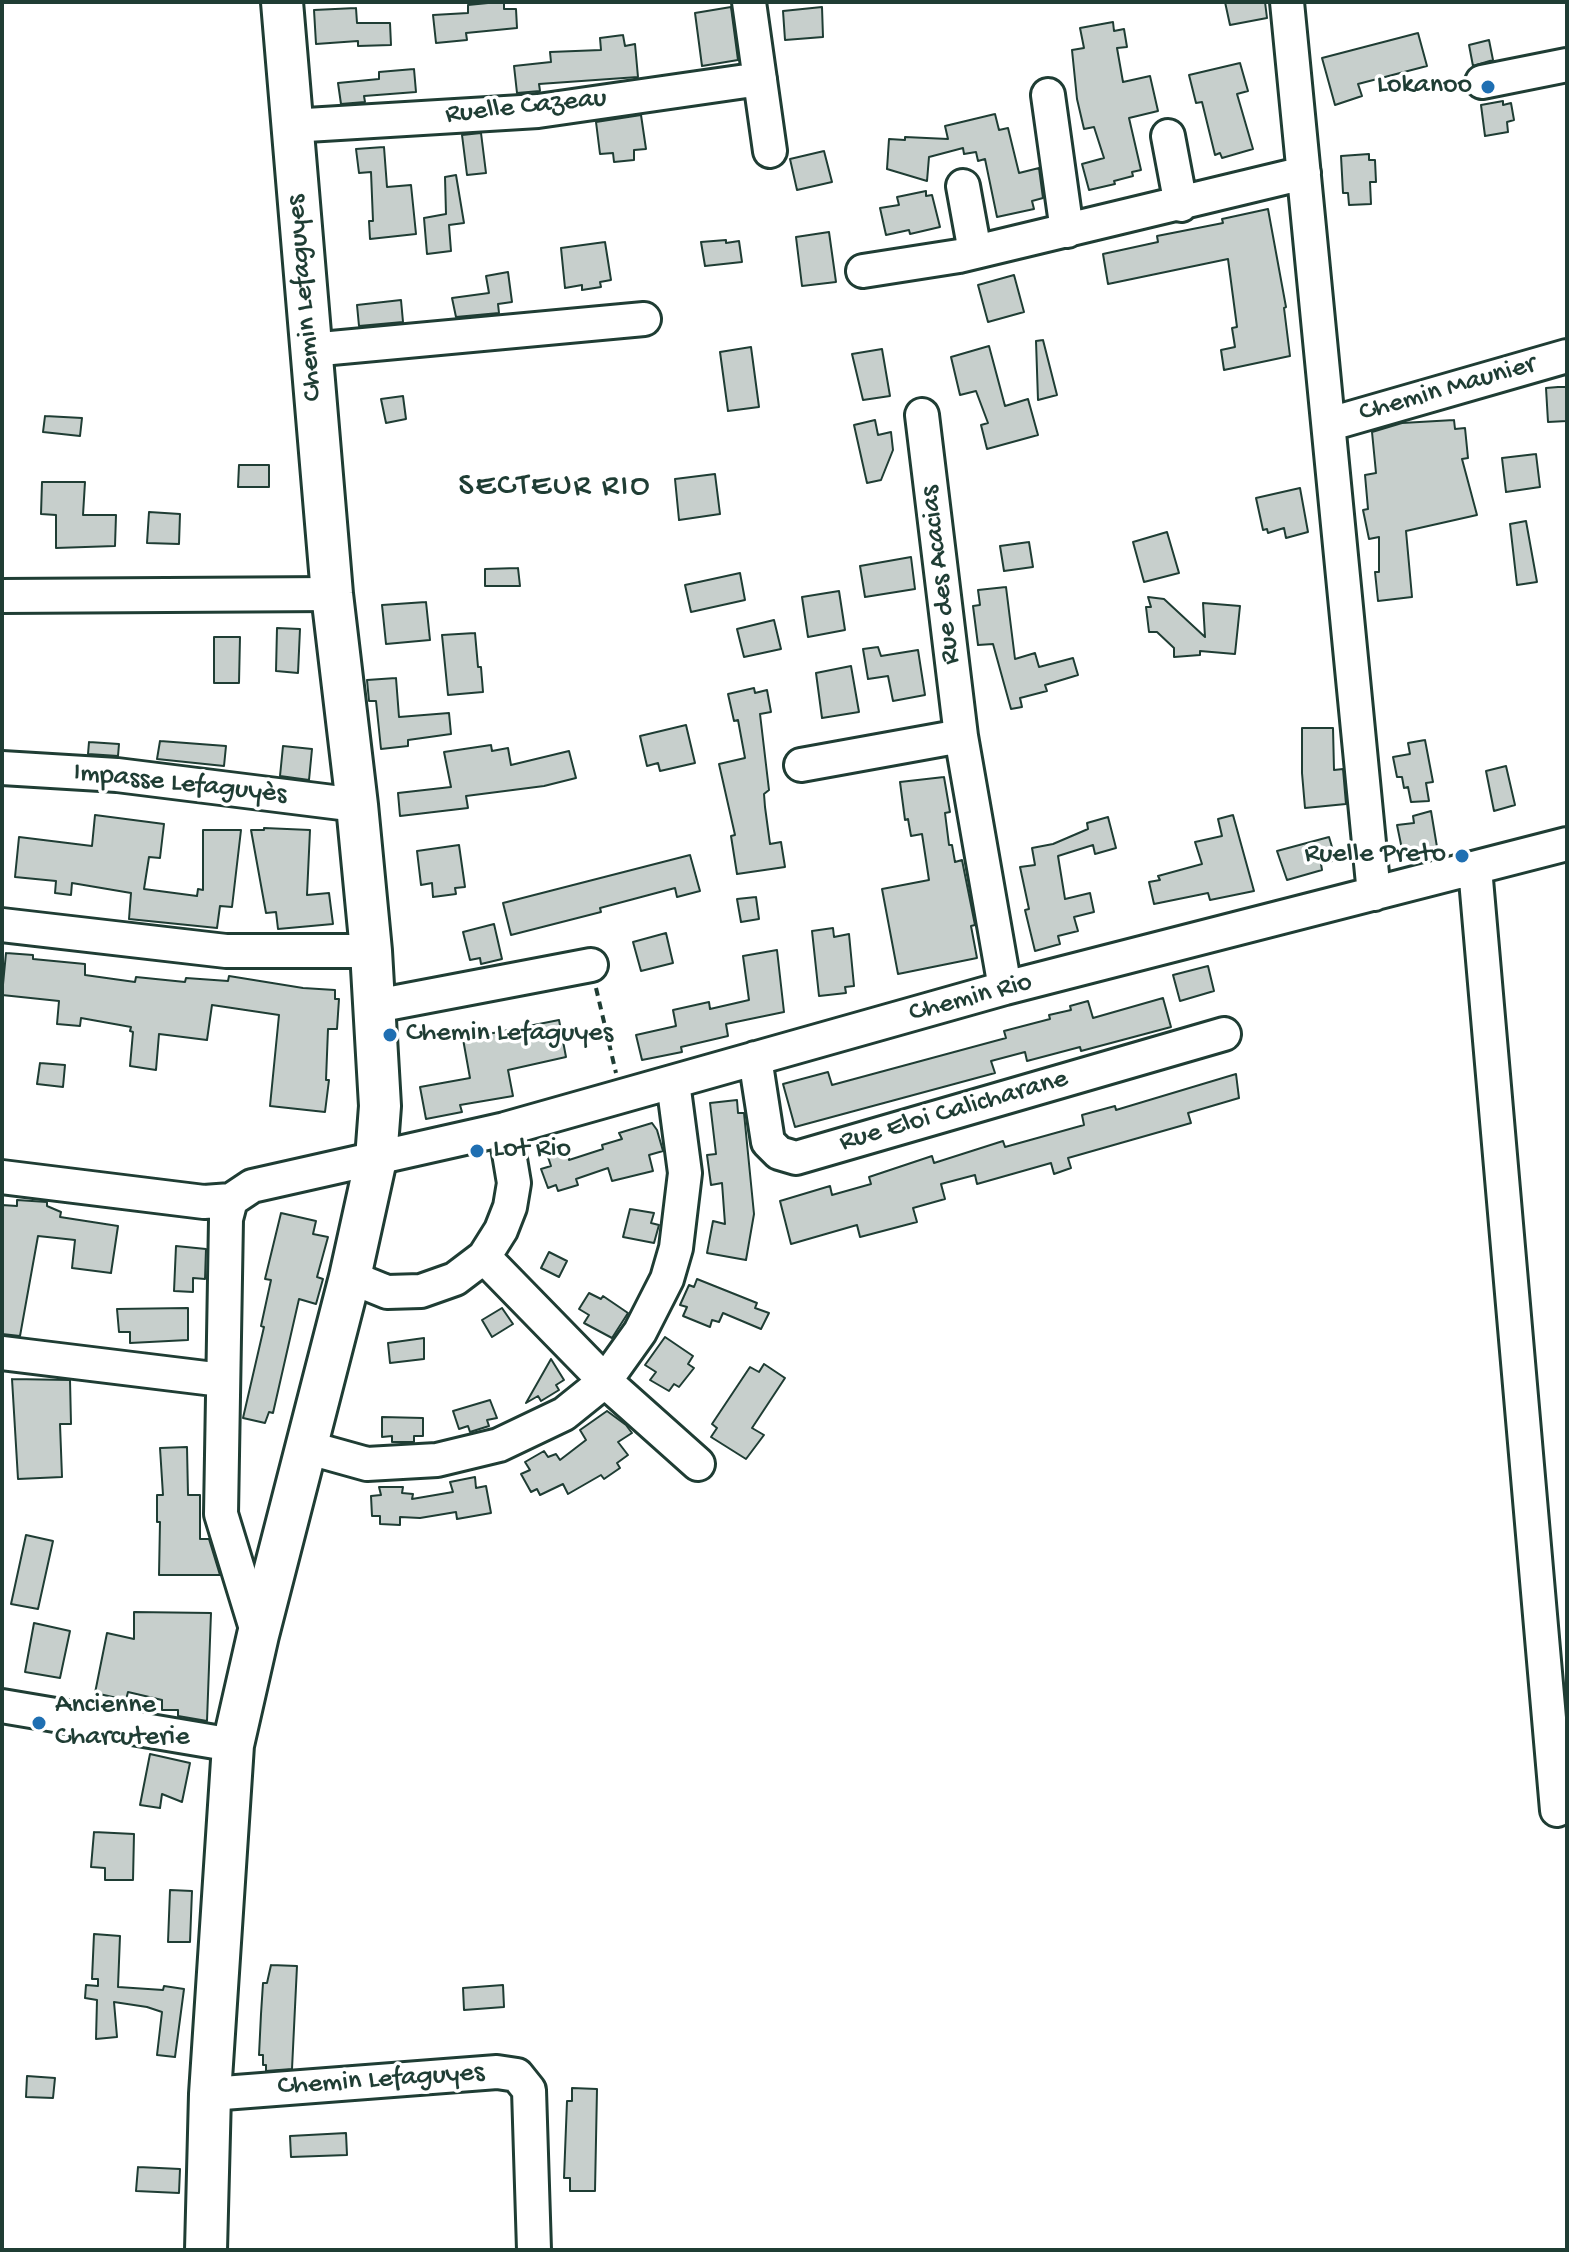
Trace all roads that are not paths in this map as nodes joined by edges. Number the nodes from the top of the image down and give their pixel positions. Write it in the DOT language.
graph roads {
  1 [pos="282,2"];
  2 [pos="749,2"];
  3 [pos="1287,2"];
  4 [pos="1567,65"];
  5 [pos="760,79"];
  6 [pos="1482,82"];
  7 [pos="1048,95"];
  8 [pos="290,126"];
  9 [pos="1168,136"];
  10 [pos="770,151"];
  11 [pos="1304,173"];
  12 [pos="963,186"];
  13 [pos="1181,205"];
  14 [pos="1067,231"];
  15 [pos="975,252"];
  16 [pos="863,271"];
  17 [pos="644,319"];
  18 [pos="310,350"];
  19 [pos="1567,356"];
  20 [pos="922,415"];
  21 [pos="1330,424"];
  22 [pos="332,594"];
  23 [pos="2,596"];
  24 [pos="961,736"];
  25 [pos="801,765"];
  26 [pos="2,768"];
  27 [pos="357,805"];
  28 [pos="1567,844"];
  29 [pos="1475,868"];
  30 [pos="1374,894"];
  31 [pos="2,925"];
  32 [pos="371,951"];
  33 [pos="591,965"];
  34 [pos="1005,988"];
  35 [pos="376,1006"];
  36 [pos="1224,1034"];
  37 [pos="755,1058"];
  38 [pos="673,1082"];
  39 [pos="505,1129"];
  40 [pos="376,1159"];
  41 [pos="2,1177"];
  42 [pos="231,1200"];
  43 [pos="484,1257"];
  44 [pos="350,1277"];
  45 [pos="2,1353"];
  46 [pos="222,1380"];
  47 [pos="605,1381"];
  48 [pos="306,1447"];
  49 [pos="698,1464"];
  50 [pos="258,1635"];
  51 [pos="2,1706"];
  52 [pos="233,1745"];
  53 [pos="1557,1810"];
  54 [pos="210,2094"];
  55 [pos="206,2250"];
  56 [pos="534,2250"];
  1 -- 8 [label="main road, Chemin Lefaguyes"];
  2 -- 5 [label="street"];
  3 -- 11 [label="street"];
  4 -- 6 [label="street"];
  5 -- 8 [label="street, Ruelle Cazeau"];
  5 -- 10 [label="street"];
  7 -- 14 [label="street"];
  8 -- 18 [label="main road, Chemin Lefaguyes"];
  9 -- 13 [label="street"];
  11 -- 13 [label="street"];
  11 -- 21 [label="street"];
  12 -- 15 [label="street"];
  13 -- 14 [label="street"];
  14 -- 15 [label="street"];
  15 -- 16 [label="street"];
  17 -- 18 [label="street"];
  18 -- 22 [label="main road, Chemin Lefaguyes"];
  19 -- 21 [label="street, Chemin Maunier"];
  20 -- 24 [label="street, Rue des Acacias"];
  21 -- 30 [label="street"];
  22 -- 23 [label="street"];
  22 -- 27 [label="main road, Chemin Lefaguyes"];
  24 -- 25 [label="street"];
  24 -- 34 [label="street, Rue des Acacias"];
  26 -- 27 [label="street, Impasse Lefaguyès"];
  27 -- 32 [label="main road, Chemin Lefaguyes"];
  28 -- 29 [label="street, Chemin Rio"];
  29 -- 30 [label="street, Chemin Rio"];
  29 -- 53 [label="street"];
  30 -- 34 [label="street, Chemin Rio"];
  31 -- 32 [label="street"];
  32 -- 35 [label="main road, Chemin Lefaguyes"];
  33 -- 35 [label="street"];
  34 -- 37 [label="street, Chemin Rio"];
  35 -- 40 [label="main road, Chemin Lefaguyes"];
  36 -- 37 [label="street, Rue Eloi Calicharane"];
  37 -- 38 [label="street, Chemin Rio"];
  38 -- 39 [label="street, Chemin Rio"];
  38 -- 47 [label="street"];
  39 -- 40 [label="street, Chemin Rio"];
  39 -- 43 [label="street"];
  40 -- 42 [label="street"];
  40 -- 44 [label="main road, Chemin Lefaguyes"];
  41 -- 42 [label="street"];
  42 -- 46 [label="street, Chemin Lefaguyes"];
  43 -- 44 [label="street"];
  43 -- 47 [label="street"];
  44 -- 48 [label="main road, Chemin Lefaguyes"];
  45 -- 46 [label="street"];
  46 -- 50 [label="street, Chemin Lefaguyes"];
  47 -- 48 [label="street"];
  47 -- 49 [label="street"];
  48 -- 50 [label="main road, Chemin Lefaguyes"];
  50 -- 52 [label="main road, Chemin Lefaguyes"];
  51 -- 52 [label="street"];
  52 -- 54 [label="main road, Chemin Lefaguyes"];
  54 -- 55 [label="main road, Chemin Lefaguyes"];
  54 -- 56 [label="street, Chemin Lefaguyes"];
}
